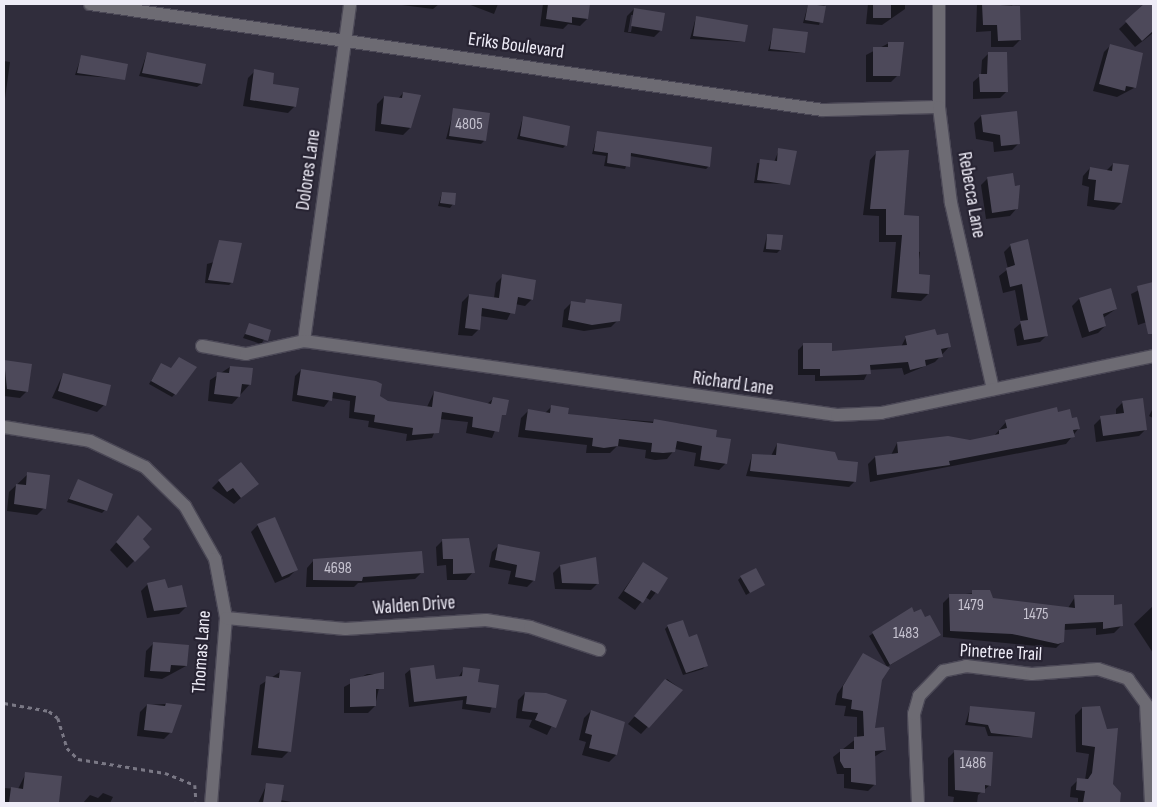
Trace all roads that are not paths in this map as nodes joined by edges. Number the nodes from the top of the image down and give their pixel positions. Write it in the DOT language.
graph roads {
  1 [pos="90,4"];
  2 [pos="350,4"];
  3 [pos="939,4"];
  4 [pos="346,40"];
  5 [pos="939,107"];
  6 [pos="304,341"];
  7 [pos="202,346"];
  8 [pos="1153,356"];
  9 [pos="993,389"];
  10 [pos="4,426"];
  11 [pos="226,618"];
  12 [pos="599,650"];
  13 [pos="211,803"];
  14 [pos="918,803"];
  15 [pos="1151,803"];
  1 -- 4 [label="street, Eriks Boulevard"];
  2 -- 4 [label="street, Dolores Lane"];
  3 -- 5 [label="street, Rebecca Lane"];
  4 -- 5 [label="street, Eriks Boulevard"];
  4 -- 6 [label="street, Dolores Lane"];
  5 -- 9 [label="street, Rebecca Lane"];
  6 -- 7 [label="street"];
  6 -- 9 [label="street, Richard Lane"];
  8 -- 9 [label="street, Richard Lane"];
  10 -- 11 [label="street, Thomas Lane"];
  11 -- 12 [label="street, Walden Drive"];
  11 -- 13 [label="street, Thomas Lane"];
  14 -- 15 [label="street, Pinetree Trail"];
}
